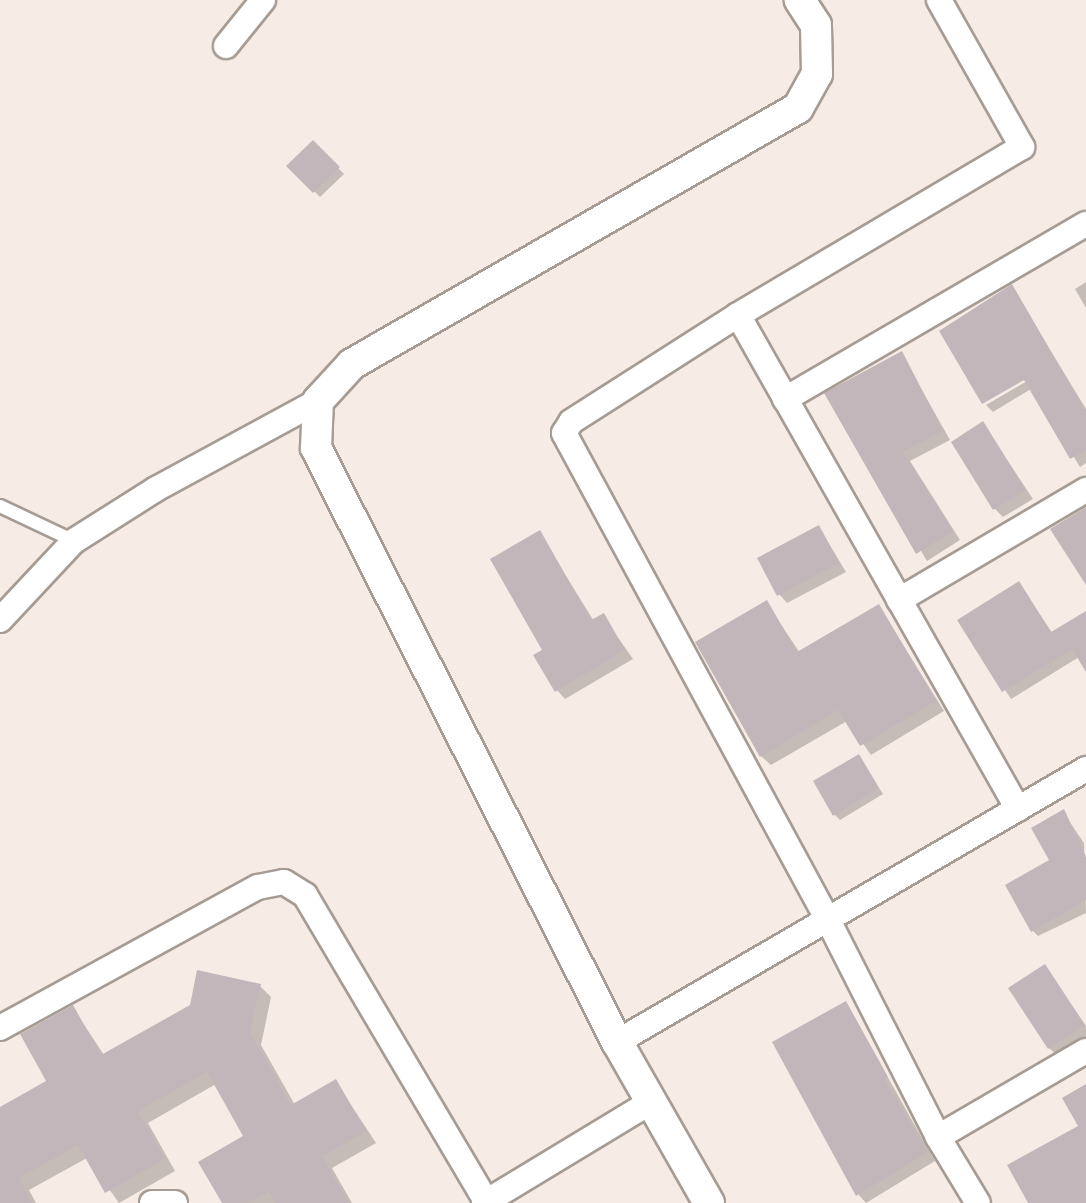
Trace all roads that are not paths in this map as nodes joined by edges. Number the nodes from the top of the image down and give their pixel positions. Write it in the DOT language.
graph roads {
  1 [pos="263,0"];
  2 [pos="800,0"];
  3 [pos="939,0"];
  4 [pos="226,46"];
  5 [pos="1086,224"];
  6 [pos="738,315"];
  7 [pos="785,399"];
  8 [pos="318,401"];
  9 [pos="1086,490"];
  10 [pos="0,506"];
  11 [pos="74,541"];
  12 [pos="899,600"];
  13 [pos="0,620"];
  14 [pos="1086,769"];
  15 [pos="1018,809"];
  16 [pos="829,922"];
  17 [pos="0,1028"];
  18 [pos="617,1042"];
  19 [pos="1086,1051"];
  20 [pos="651,1102"];
  21 [pos="938,1137"];
  22 [pos="152,1203"];
  23 [pos="175,1203"];
  24 [pos="486,1203"];
  25 [pos="709,1203"];
  26 [pos="978,1203"];
  1 -- 4 [label="street"];
  2 -- 8 [label="street"];
  3 -- 6 [label="street"];
  5 -- 7 [label="street"];
  6 -- 7 [label="street"];
  6 -- 16 [label="street"];
  7 -- 12 [label="street"];
  8 -- 11 [label="street"];
  8 -- 18 [label="street"];
  9 -- 12 [label="street"];
  10 -- 11 [label="lane"];
  11 -- 13 [label="street"];
  12 -- 15 [label="street"];
  14 -- 15 [label="street"];
  15 -- 16 [label="street"];
  16 -- 18 [label="street"];
  16 -- 21 [label="street"];
  17 -- 24 [label="street"];
  18 -- 20 [label="street"];
  19 -- 21 [label="street"];
  20 -- 24 [label="street"];
  20 -- 25 [label="street"];
  21 -- 26 [label="street"];
  22 -- 23 [label="street"];
}
